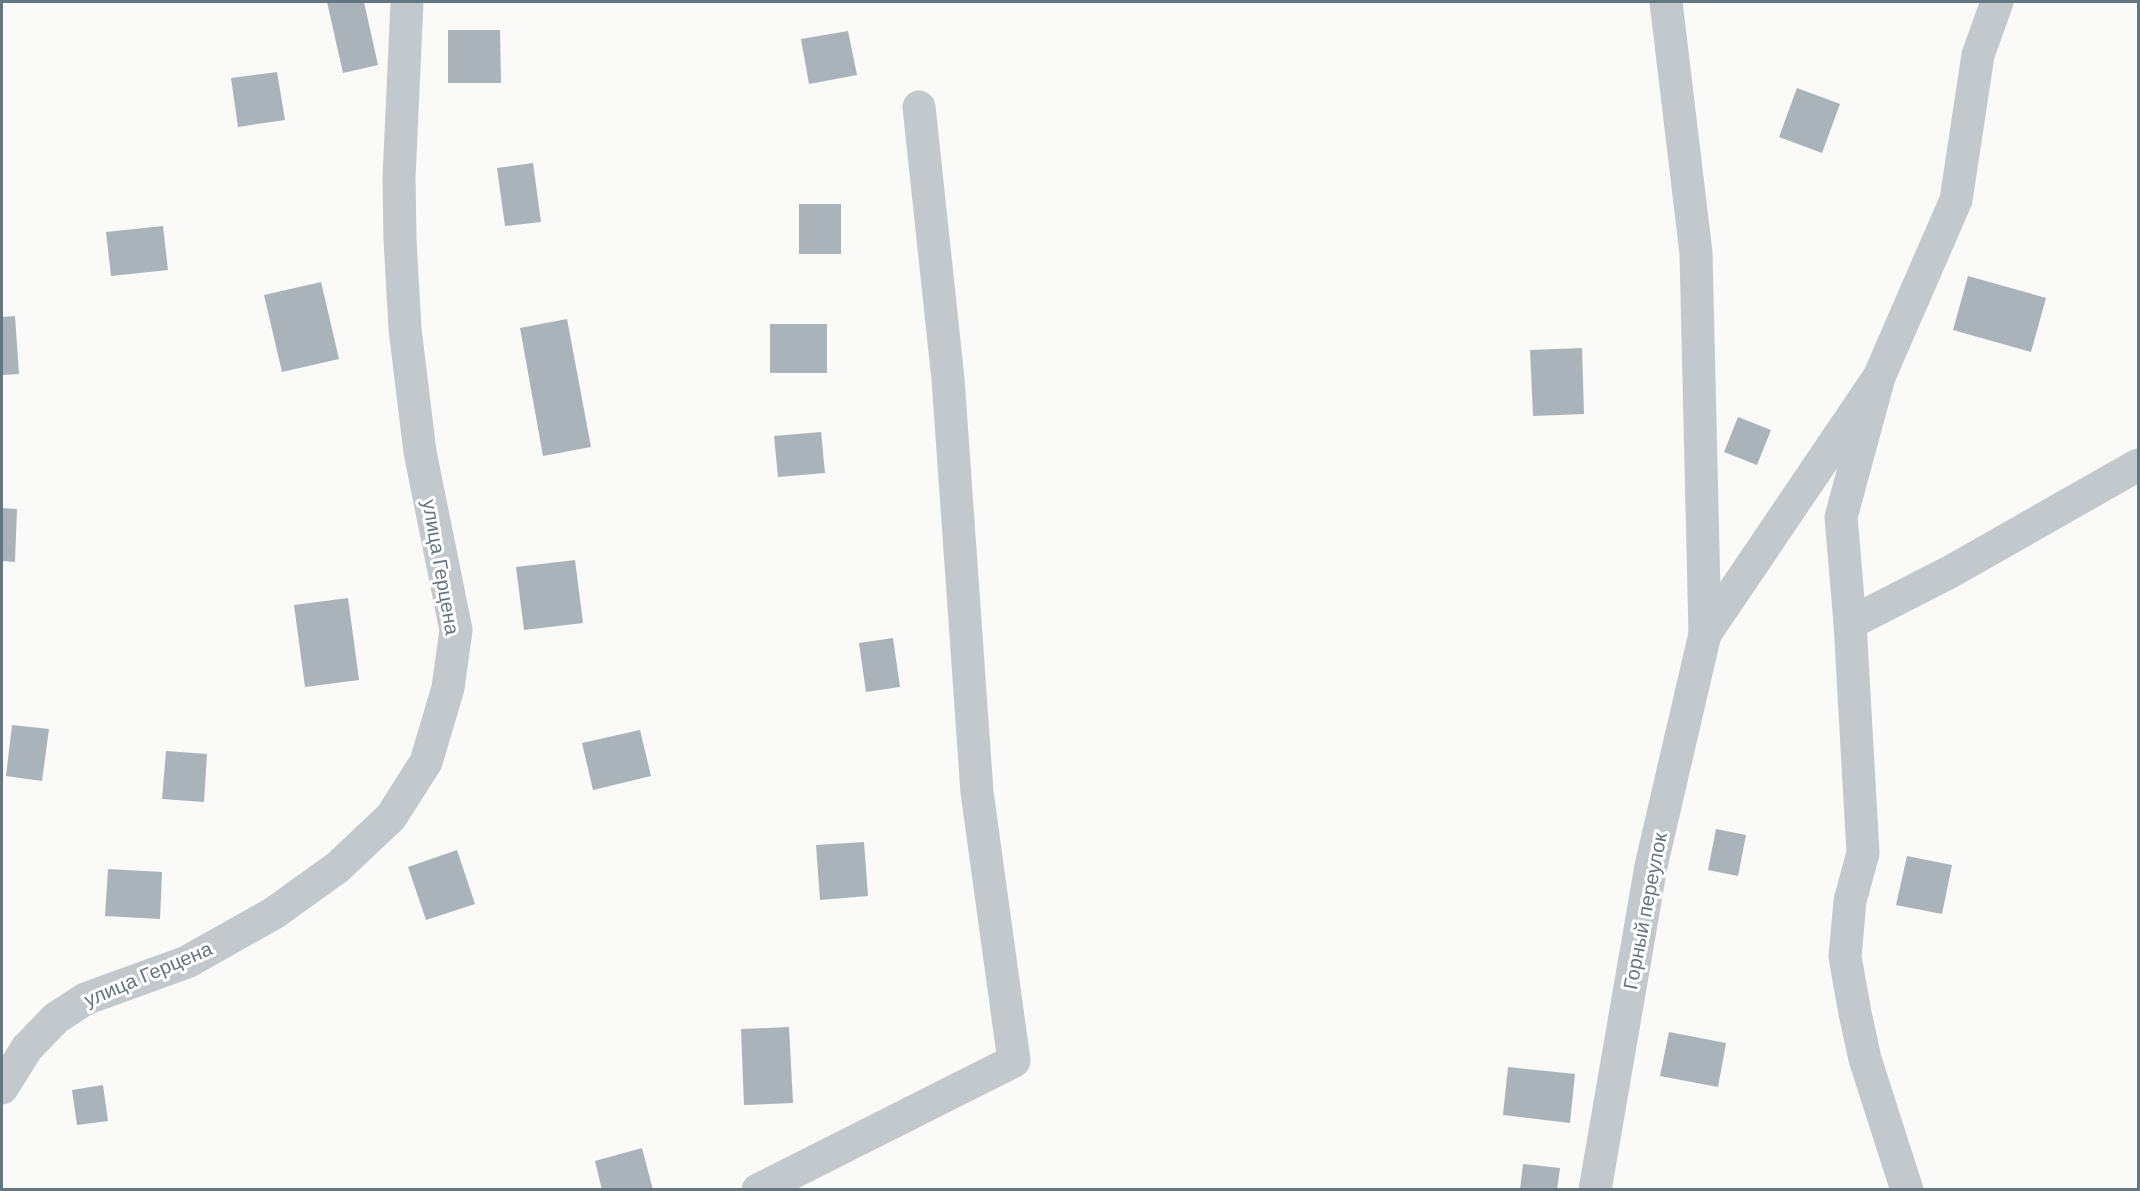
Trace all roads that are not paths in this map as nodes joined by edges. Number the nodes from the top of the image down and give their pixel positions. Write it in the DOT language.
graph roads {
  1 [pos="407,2"];
  2 [pos="1666,2"];
  3 [pos="1997,2"];
  4 [pos="919,107"];
  5 [pos="1879,377"];
  6 [pos="2139,465"];
  7 [pos="1850,623"];
  8 [pos="1705,634"];
  9 [pos="2,1088"];
  10 [pos="758,1190"];
  11 [pos="1595,1190"];
  12 [pos="1907,1190"];
  1 -- 9 [label="street, улица Герцена"];
  2 -- 8 [label="street"];
  3 -- 5 [label="street"];
  4 -- 10 [label="street"];
  5 -- 7 [label="street"];
  5 -- 8 [label="street"];
  6 -- 7 [label="street"];
  7 -- 12 [label="street"];
  8 -- 11 [label="street, Горный переулок"];
}
